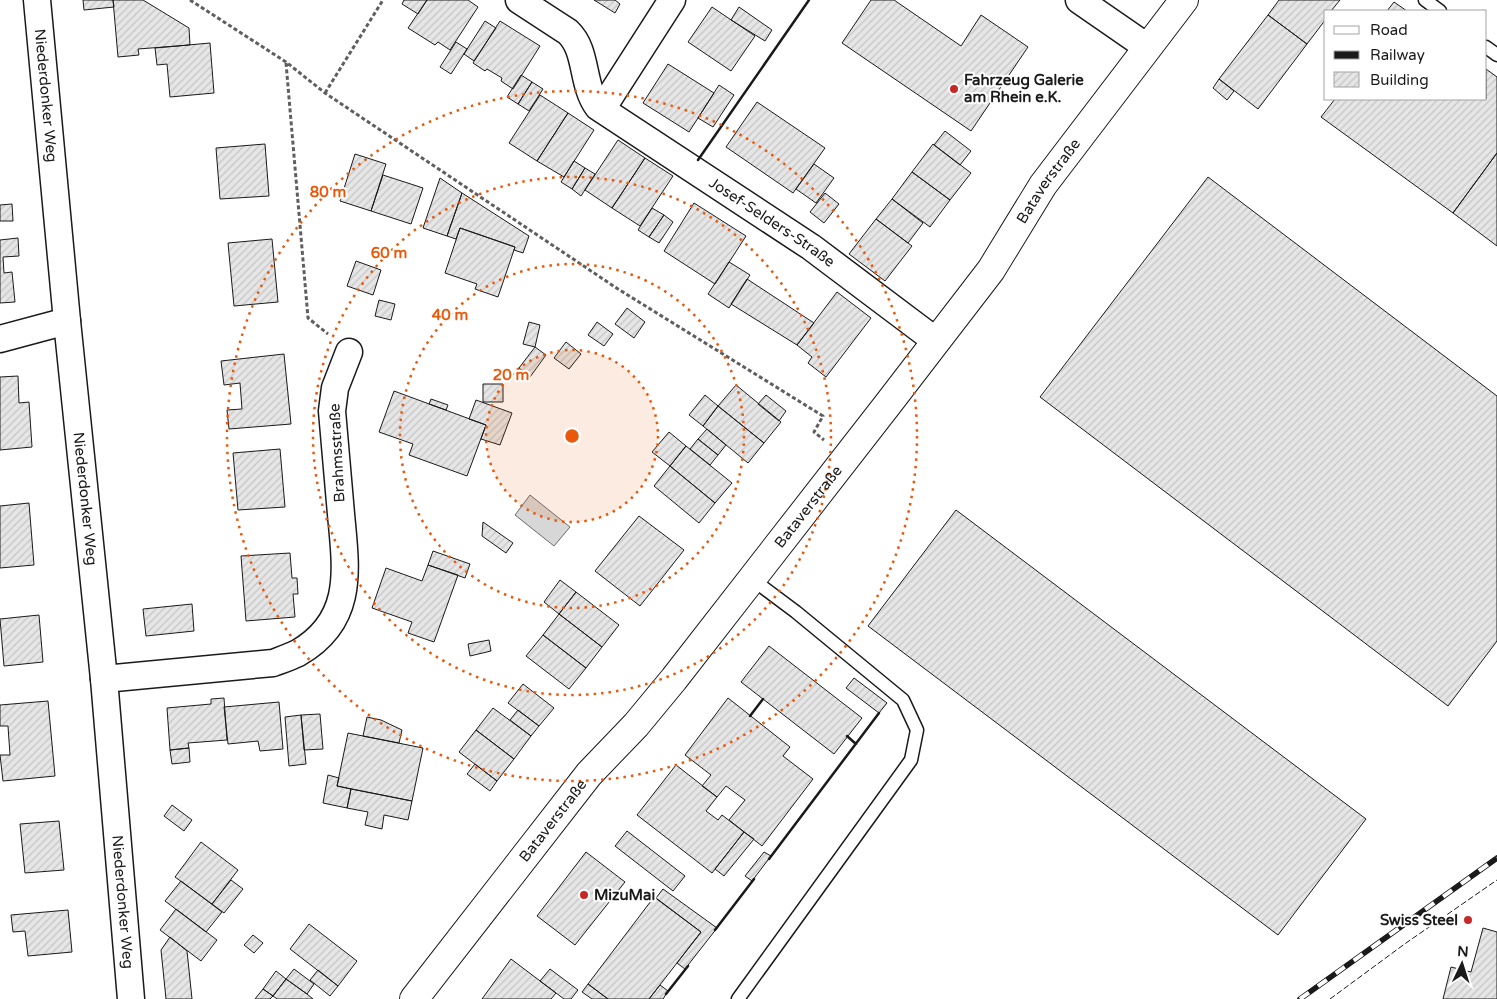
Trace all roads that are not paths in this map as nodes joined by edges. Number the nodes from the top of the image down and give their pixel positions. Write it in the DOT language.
graph roads {
  1 [pos="38,0"];
  2 [pos="519,0"];
  3 [pos="672,0"];
  4 [pos="1079,0"];
  5 [pos="1184,0"];
  6 [pos="1425,0"];
  7 [pos="1439,10"];
  8 [pos="1147,47"];
  9 [pos="602,109"];
  10 [pos="67,321"];
  11 [pos="0,339"];
  12 [pos="936,341"];
  13 [pos="349,352"];
  14 [pos="752,579"];
  15 [pos="104,679"];
  16 [pos="132,999"];
  17 [pos="414,999"];
  18 [pos="738,999"];
  1 -- 10 [label="street, Niederdonker Weg"];
  2 -- 9 [label="street, Josef-Selders-Straße"];
  3 -- 9 [label="street"];
  4 -- 8 [label="street"];
  5 -- 8 [label="street, Bataverstraße"];
  6 -- 7 [label="lane"];
  8 -- 12 [label="street, Bataverstraße"];
  9 -- 12 [label="street, Josef-Selders-Straße"];
  10 -- 11 [label="street"];
  10 -- 15 [label="street, Niederdonker Weg"];
  12 -- 14 [label="street, Bataverstraße"];
  13 -- 15 [label="street, Brahmsstraße"];
  14 -- 17 [label="street, Bataverstraße"];
  14 -- 18 [label="lane"];
  15 -- 16 [label="street, Niederdonker Weg"];
}
